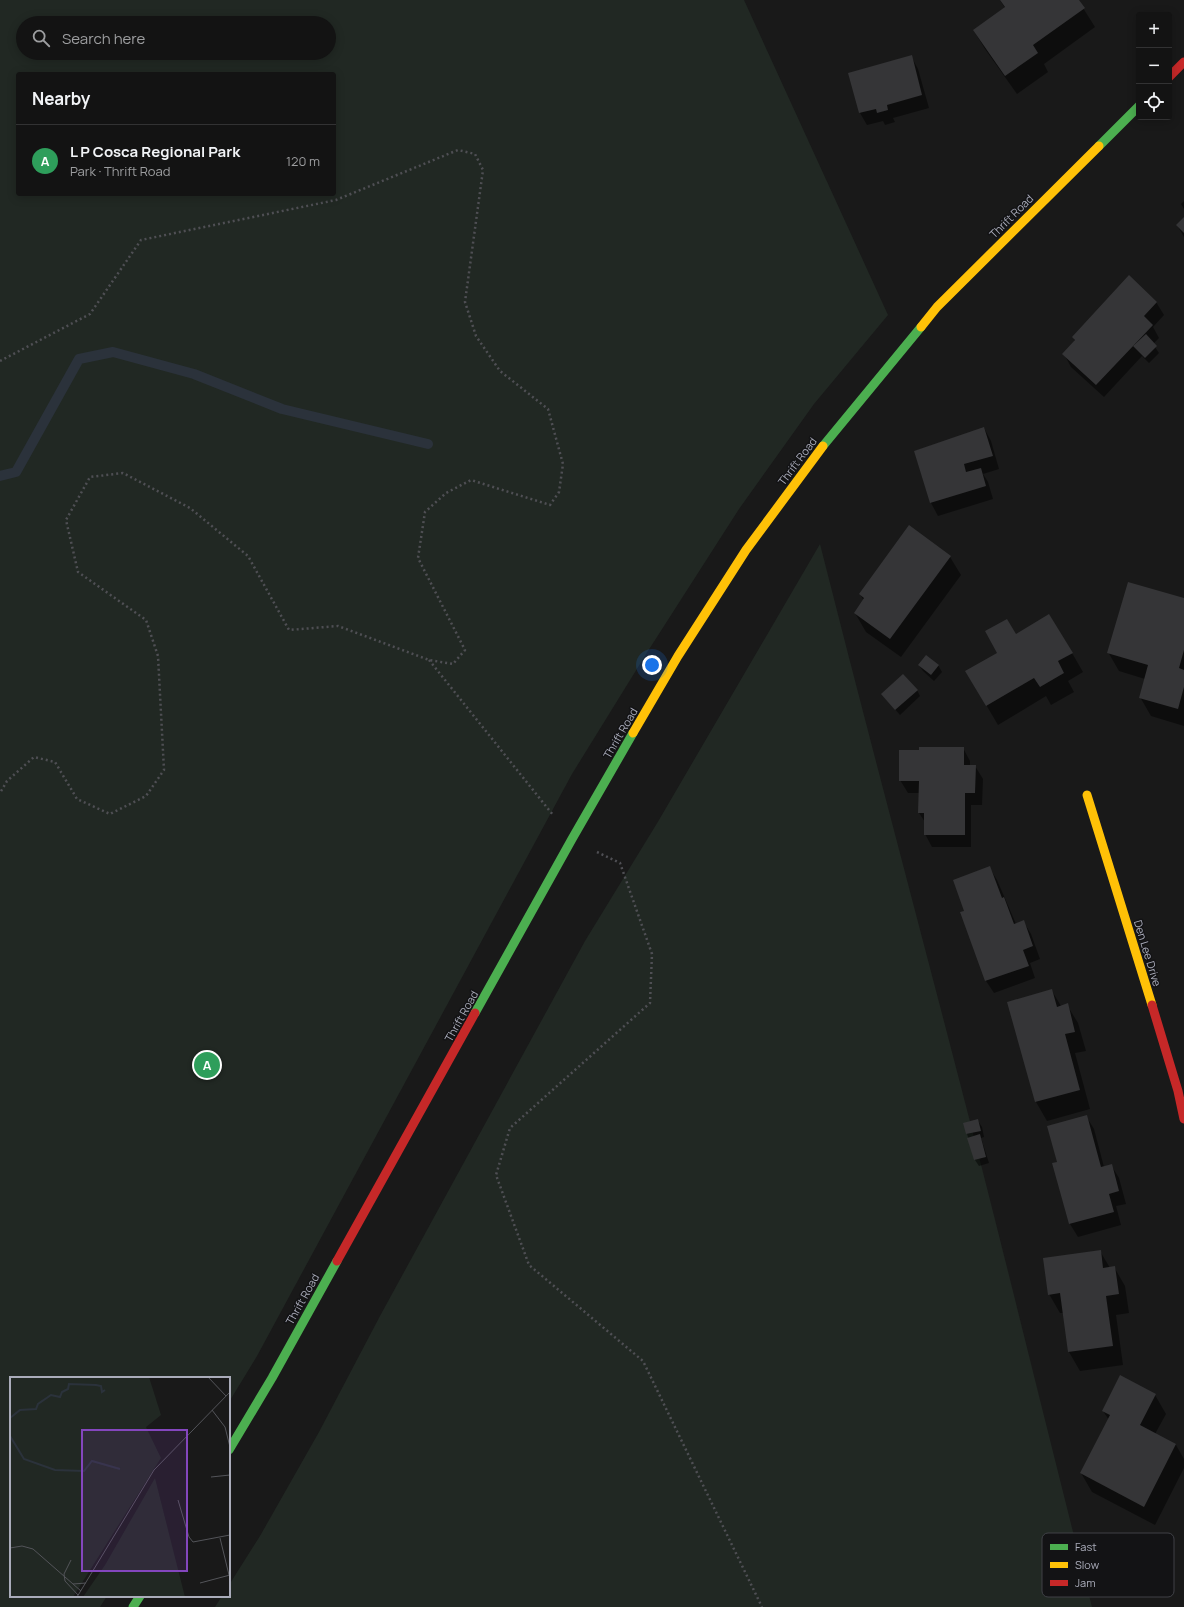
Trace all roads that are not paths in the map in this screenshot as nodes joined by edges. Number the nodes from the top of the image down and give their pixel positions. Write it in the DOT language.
graph roads {
  1 [pos="1184,62"];
  2 [pos="1172,74"];
  3 [pos="1136,109"];
  4 [pos="1087,795"];
  5 [pos="1184,1118"];
  6 [pos="230,1448"];
  7 [pos="139,1597"];
  8 [pos="133,1607"];
  1 -- 2 [label="street"];
  3 -- 6 [label="street, Thrift Road"];
  4 -- 5 [label="street, Den Lee Drive"];
  7 -- 8 [label="street"];
}
